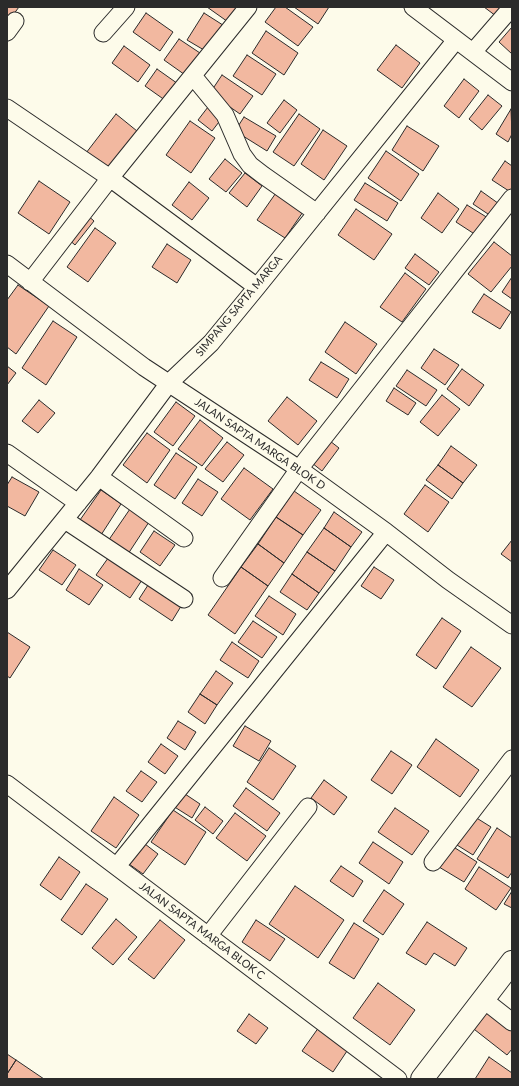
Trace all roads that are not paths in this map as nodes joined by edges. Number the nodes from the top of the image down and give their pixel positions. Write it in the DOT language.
graph roads {
  1 [pos="126,7"];
  2 [pos="248,7"];
  3 [pos="413,7"];
  4 [pos="512,7"];
  5 [pos="103,33"];
  6 [pos="456,40"];
  7 [pos="473,52"];
  8 [pos="193,76"];
  9 [pos="512,82"];
  10 [pos="7,108"];
  11 [pos="110,178"];
  12 [pos="512,198"];
  13 [pos="316,213"];
  14 [pos="7,264"];
  15 [pos="30,282"];
  16 [pos="257,287"];
  17 [pos="169,383"];
  18 [pos="7,453"];
  19 [pos="299,469"];
  20 [pos="100,477"];
  21 [pos="78,503"];
  22 [pos="65,520"];
  23 [pos="386,532"];
  24 [pos="184,538"];
  25 [pos="222,578"];
  26 [pos="7,590"];
  27 [pos="184,599"];
  28 [pos="512,625"];
  29 [pos="512,759"];
  30 [pos="7,784"];
  31 [pos="308,807"];
  32 [pos="433,862"];
  33 [pos="117,866"];
  34 [pos="208,936"];
  35 [pos="512,962"];
  36 [pos="484,1000"];
  37 [pos="512,1022"];
  38 [pos="398,1079"];
  39 [pos="422,1079"];
  1 -- 5 [label="street"];
  2 -- 8 [label="street"];
  3 -- 6 [label="street"];
  4 -- 7 [label="street"];
  6 -- 7 [label="street"];
  6 -- 13 [label="street, SIMPANG SAPTA MARGA"];
  7 -- 9 [label="street"];
  8 -- 11 [label="street"];
  8 -- 13 [label="street"];
  10 -- 11 [label="street"];
  11 -- 15 [label="street"];
  11 -- 16 [label="street"];
  12 -- 19 [label="street"];
  13 -- 16 [label="street, SIMPANG SAPTA MARGA"];
  14 -- 15 [label="street, JALAN SAPTA MARGA BLOK D"];
  15 -- 17 [label="street, JALAN SAPTA MARGA BLOK D"];
  16 -- 17 [label="street, SIMPANG SAPTA MARGA"];
  17 -- 19 [label="street, JALAN SAPTA MARGA BLOK D"];
  17 -- 20 [label="street, SIMPANG SAPTA MARGA"];
  18 -- 21 [label="street"];
  19 -- 23 [label="street, JALAN SAPTA MARGA BLOK D"];
  19 -- 25 [label="street"];
  20 -- 21 [label="street, SIMPANG SAPTA MARGA"];
  20 -- 24 [label="street"];
  21 -- 22 [label="street, SIMPANG SAPTA MARGA"];
  22 -- 26 [label="street, SIMPANG SAPTA MARGA"];
  22 -- 27 [label="street"];
  23 -- 28 [label="street, JALAN SAPTA MARGA BLOK D"];
  23 -- 33 [label="street"];
  29 -- 32 [label="street"];
  30 -- 33 [label="street, JALAN SAPTA MARGA BLOK C"];
  31 -- 34 [label="street"];
  33 -- 34 [label="street, JALAN SAPTA MARGA BLOK C"];
  34 -- 38 [label="street, JALAN SAPTA MARGA BLOK C"];
  35 -- 36 [label="street"];
  36 -- 37 [label="street"];
  36 -- 39 [label="street"];
}
